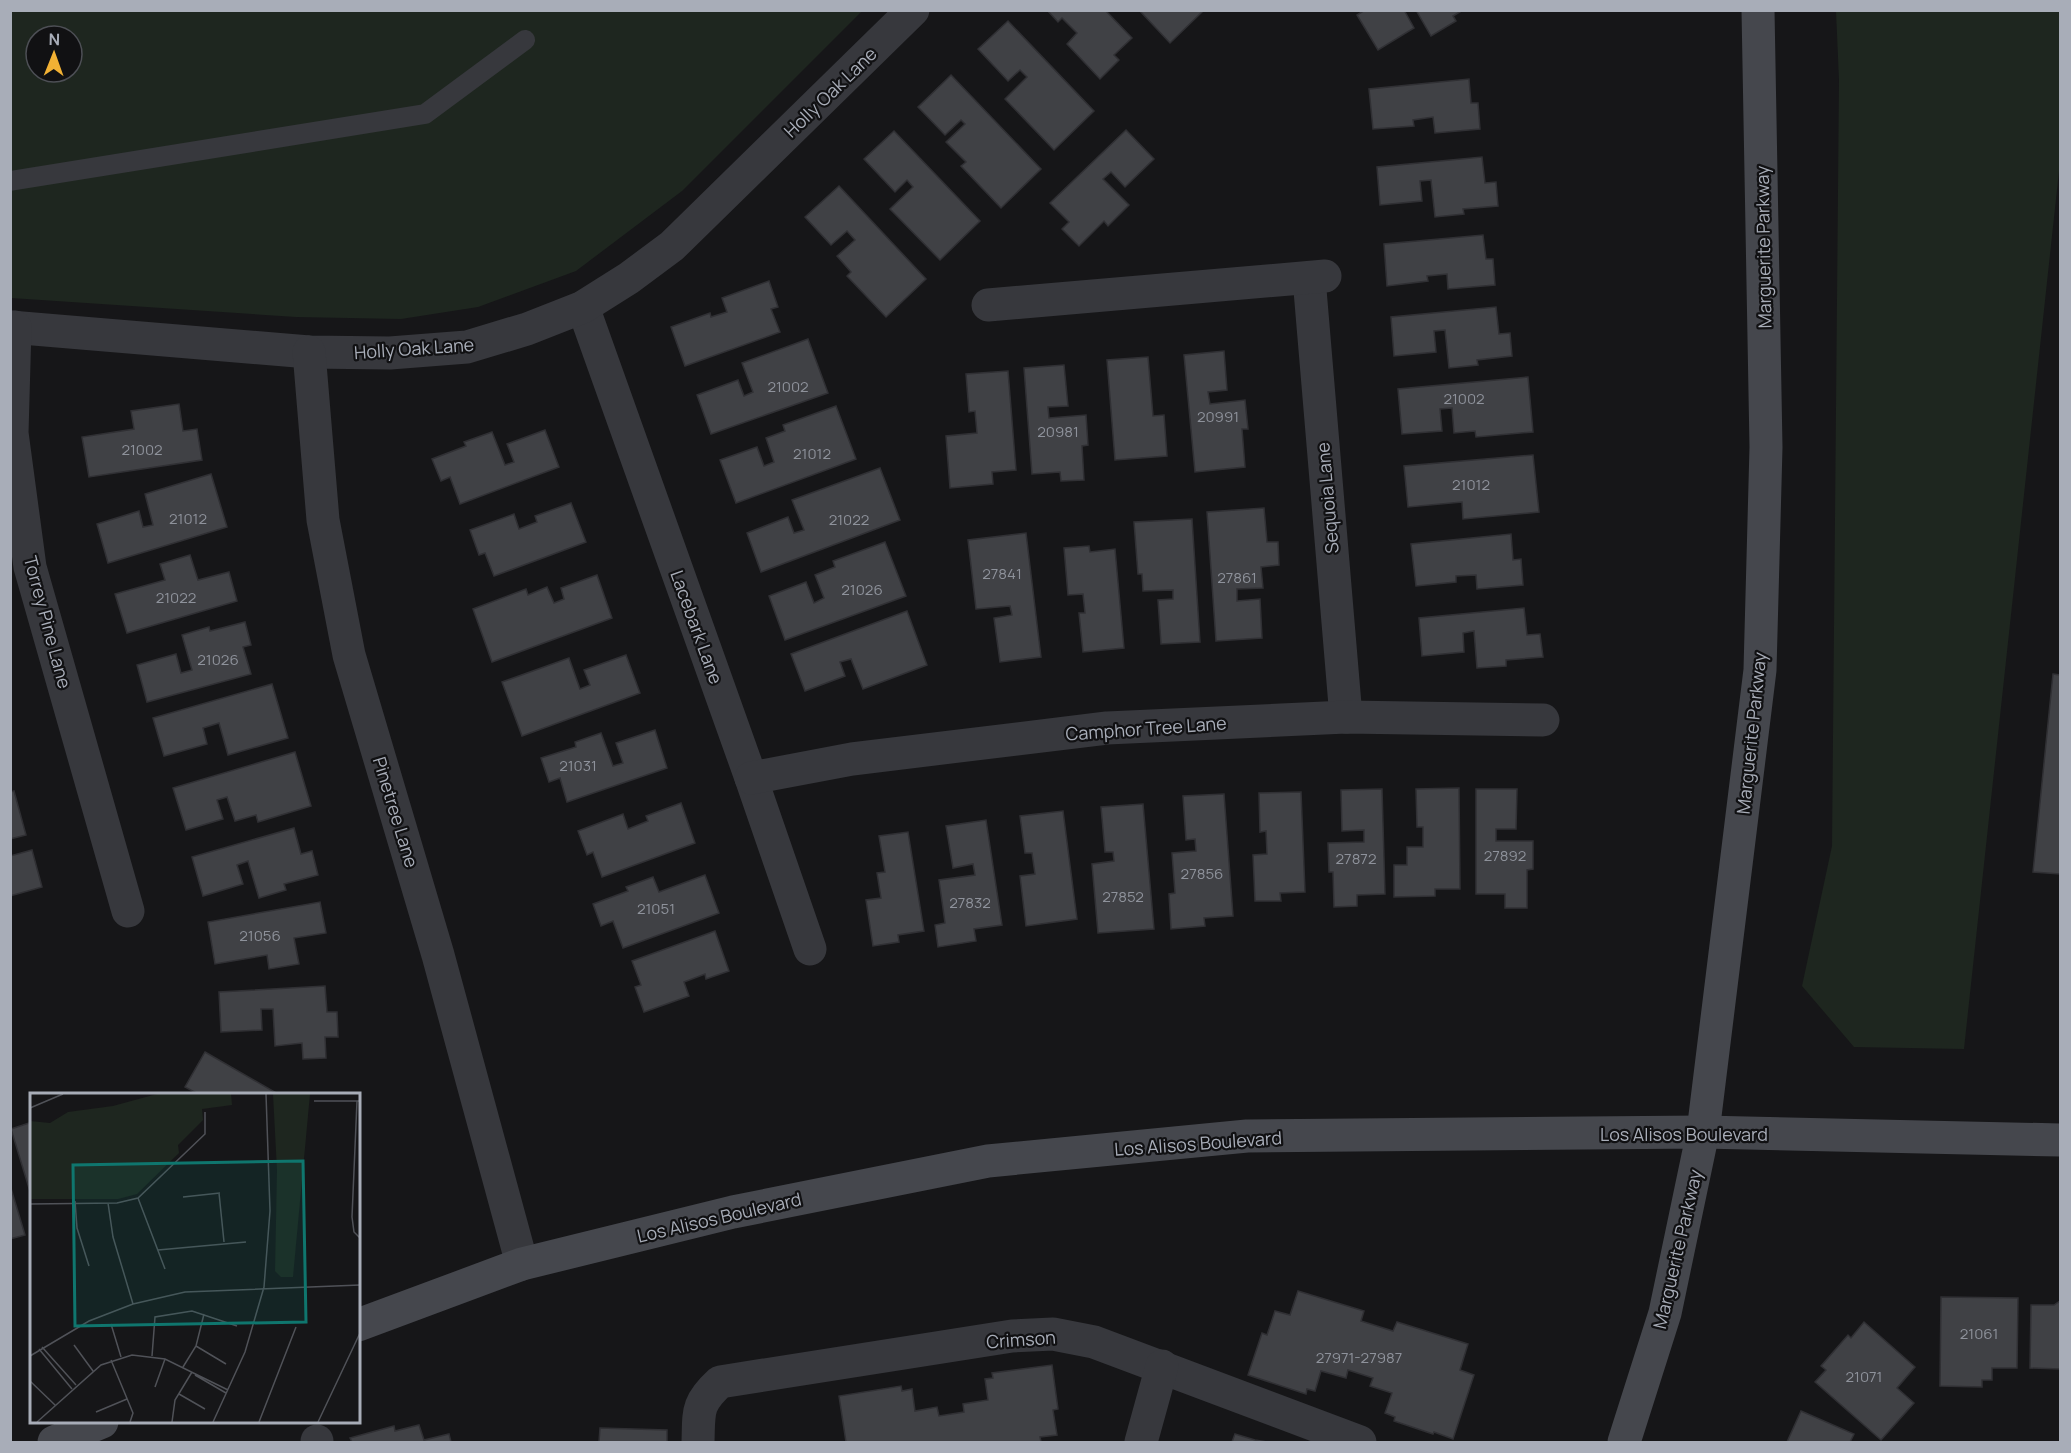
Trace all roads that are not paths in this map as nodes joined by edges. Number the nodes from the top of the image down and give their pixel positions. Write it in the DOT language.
graph roads {
  1 [pos="913,10"];
  2 [pos="1758,10"];
  3 [pos="525,40"];
  4 [pos="10,181"];
  5 [pos="988,305"];
  6 [pos="583,306"];
  7 [pos="13,327"];
  8 [pos="309,352"];
  9 [pos="1346,717"];
  10 [pos="1543,720"];
  11 [pos="751,778"];
  12 [pos="128,911"];
  13 [pos="810,949"];
  14 [pos="1703,1132"];
  15 [pos="2061,1140"];
  16 [pos="522,1264"];
  17 [pos="360,1324"];
  18 [pos="1162,1366"];
  19 [pos="100,1423"];
  20 [pos="54,1443"];
  21 [pos="698,1443"];
  22 [pos="1141,1443"];
  23 [pos="1360,1443"];
  24 [pos="1624,1443"];
  1 -- 6 [label="street, Holly Oak Lane"];
  2 -- 14 [label="main road, Marguerite Parkway"];
  3 -- 4 [label="lane"];
  5 -- 9 [label="street, Sequoia Lane"];
  6 -- 8 [label="street, Holly Oak Lane"];
  6 -- 11 [label="street, Lacebark Lane"];
  7 -- 8 [label="street, Holly Oak Lane"];
  7 -- 12 [label="street, Torrey Pine Lane"];
  8 -- 16 [label="street, Pinetree Lane"];
  9 -- 10 [label="street, Camphor Tree Lane"];
  9 -- 11 [label="street, Camphor Tree Lane"];
  11 -- 13 [label="street, Lacebark Lane"];
  14 -- 15 [label="main road, Los Alisos Boulevard"];
  14 -- 16 [label="main road, Los Alisos Boulevard"];
  14 -- 24 [label="main road, Marguerite Parkway"];
  16 -- 17 [label="main road, Los Alisos Boulevard"];
  18 -- 21 [label="street, Crimson"];
  18 -- 22 [label="street"];
  18 -- 23 [label="street, Crimson"];
  19 -- 20 [label="main road"];
}
